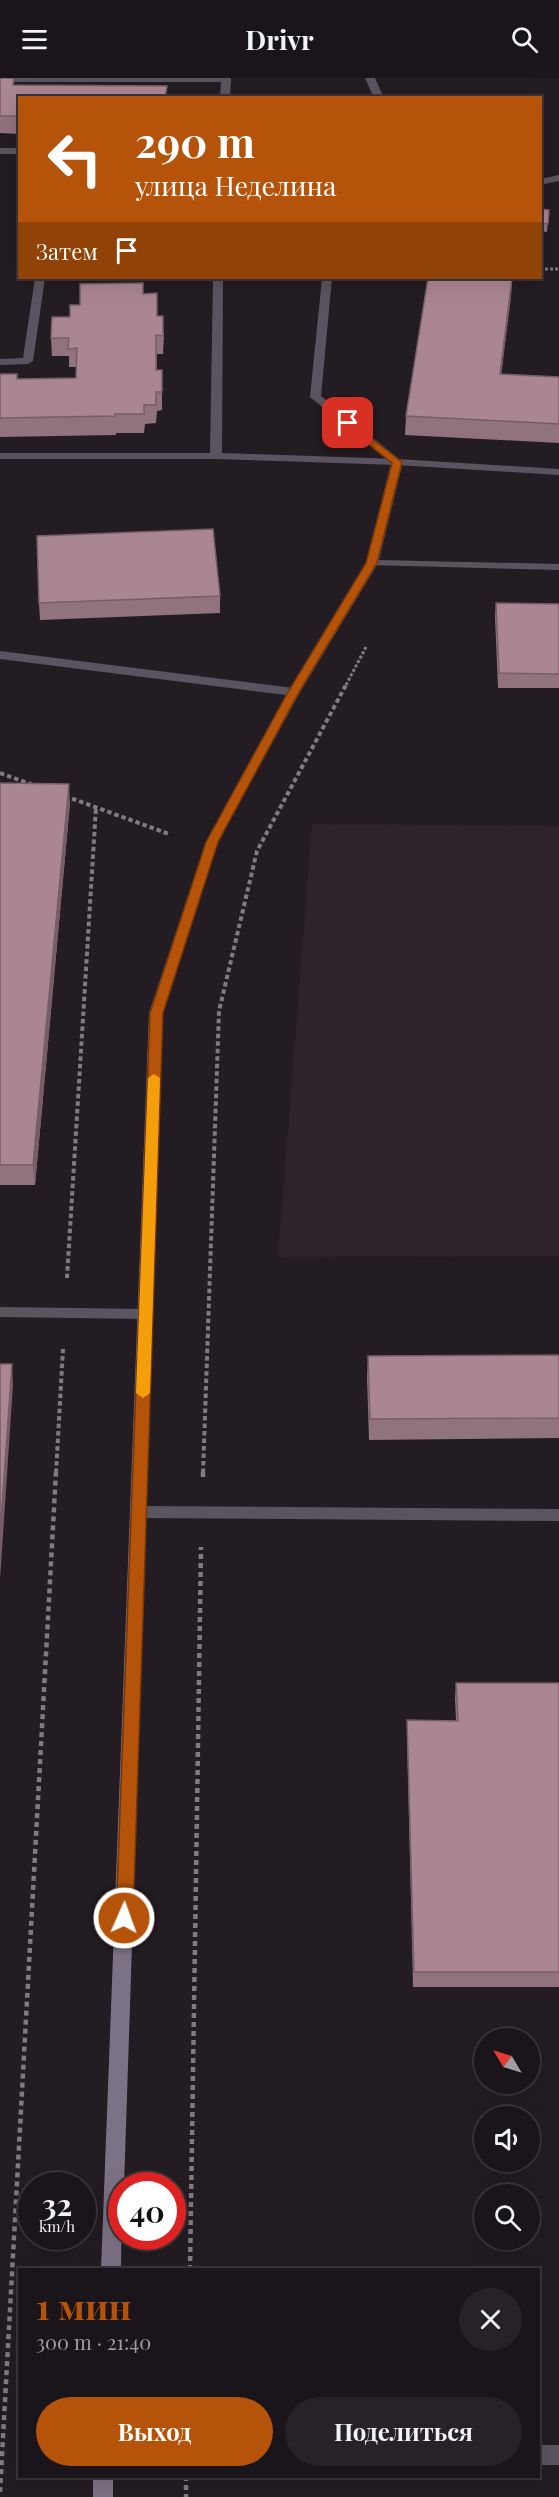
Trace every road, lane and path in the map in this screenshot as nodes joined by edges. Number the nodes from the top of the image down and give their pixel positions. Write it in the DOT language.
graph roads {
  1 [pos="370,78"];
  2 [pos="0,79"];
  3 [pos="226,79"];
  4 [pos="225,96"];
  5 [pos="378,96"];
  6 [pos="0,151"];
  7 [pos="18,151"];
  8 [pos="559,180"];
  9 [pos="542,182"];
  10 [pos="542,269"];
  11 [pos="559,269"];
  12 [pos="40,279"];
  13 [pos="218,279"];
  14 [pos="327,279"];
  15 [pos="0,362"];
  16 [pos="0,456"];
  17 [pos="216,456"];
  18 [pos="397,462"];
  19 [pos="559,472"];
  20 [pos="372,563"];
  21 [pos="559,567"];
  22 [pos="367,646"];
  23 [pos="0,655"];
  24 [pos="294,692"];
  25 [pos="0,773"];
  26 [pos="43,788"];
  27 [pos="64,796"];
  28 [pos="96,807"];
  29 [pos="169,834"];
  30 [pos="0,1312"];
  31 [pos="64,1313"];
  32 [pos="146,1314"];
  33 [pos="139,1512"];
  34 [pos="202,1514"];
  35 [pos="559,1515"];
  36 [pos="111,2268"];
  37 [pos="190,2268"];
  38 [pos="540,2455"];
  39 [pos="559,2455"];
  40 [pos="103,2478"];
  41 [pos="186,2478"];
  42 [pos="0,2492"];
  43 [pos="103,2497"];
  44 [pos="186,2497"];
  1 -- 5 [label="street"];
  2 -- 3 [label="street"];
  3 -- 4 [label="street"];
  6 -- 7 [label="street"];
  8 -- 9 [label="street"];
  10 -- 11 [label="path"];
  12 -- 15 [label="street"];
  13 -- 17 [label="street"];
  14 -- 18 [label="street"];
  16 -- 17 [label="street"];
  17 -- 18 [label="street"];
  18 -- 19 [label="street"];
  18 -- 20 [label="street"];
  20 -- 21 [label="street"];
  20 -- 24 [label="street"];
  22 -- 34 [label="path"];
  23 -- 24 [label="street"];
  24 -- 32 [label="street"];
  25 -- 26 [label="path"];
  27 -- 28 [label="path"];
  28 -- 29 [label="path"];
  28 -- 31 [label="path"];
  30 -- 31 [label="street"];
  31 -- 32 [label="street"];
  31 -- 42 [label="path"];
  32 -- 33 [label="street"];
  33 -- 34 [label="street"];
  33 -- 36 [label="street"];
  34 -- 35 [label="street"];
  34 -- 37 [label="path"];
  38 -- 39 [label="street"];
  40 -- 43 [label="street"];
  41 -- 44 [label="path"];
}
